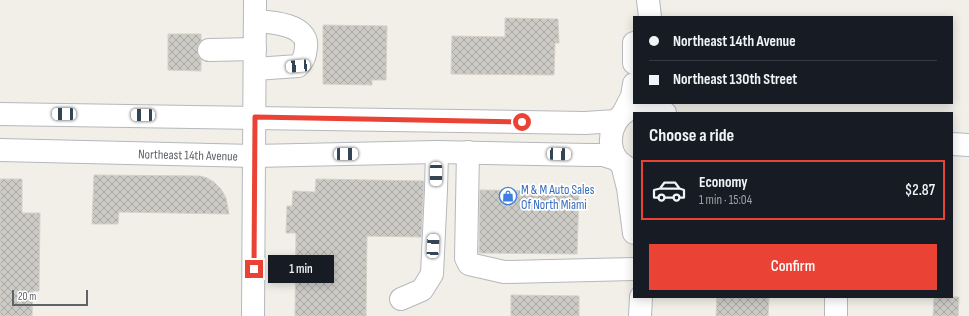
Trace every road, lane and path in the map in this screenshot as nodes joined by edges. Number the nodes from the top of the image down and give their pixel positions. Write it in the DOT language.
graph roads {
  1 [pos="637,0"];
  2 [pos="648,0"];
  3 [pos="255,10"];
  4 [pos="636,16"];
  5 [pos="650,16"];
  6 [pos="209,50"];
  7 [pos="255,59"];
  8 [pos="633,90"];
  9 [pos="662,108"];
  10 [pos="0,114"];
  11 [pos="620,116"];
  12 [pos="255,117"];
  13 [pos="953,144"];
  14 [pos="969,144"];
  15 [pos="0,150"];
  16 [pos="437,152"];
  17 [pos="468,152"];
  18 [pos="254,156"];
  19 [pos="624,164"];
  20 [pos="633,226"];
  21 [pos="633,269"];
  22 [pos="641,298"];
  23 [pos="836,298"];
  24 [pos="401,299"];
  25 [pos="253,316"];
  26 [pos="640,316"];
  27 [pos="836,316"];
  1 -- 4 [label="street"];
  2 -- 5 [label="street"];
  3 -- 7 [label="street"];
  3 -- 7 [label="street"];
  6 -- 7 [label="street"];
  7 -- 12 [label="street"];
  8 -- 11 [label="street"];
  9 -- 11 [label="street"];
  10 -- 12 [label="street"];
  11 -- 12 [label="street"];
  11 -- 19 [label="street"];
  12 -- 18 [label="street"];
  13 -- 14 [label="street"];
  15 -- 18 [label="street, Northeast 14th Avenue"];
  16 -- 17 [label="street, Northeast 14th Avenue"];
  16 -- 18 [label="street, Northeast 14th Avenue"];
  16 -- 24 [label="street"];
  17 -- 19 [label="street, Northeast 14th Avenue"];
  17 -- 21 [label="street"];
  18 -- 25 [label="street"];
  19 -- 20 [label="street"];
  22 -- 26 [label="street"];
  23 -- 27 [label="street"];
}
